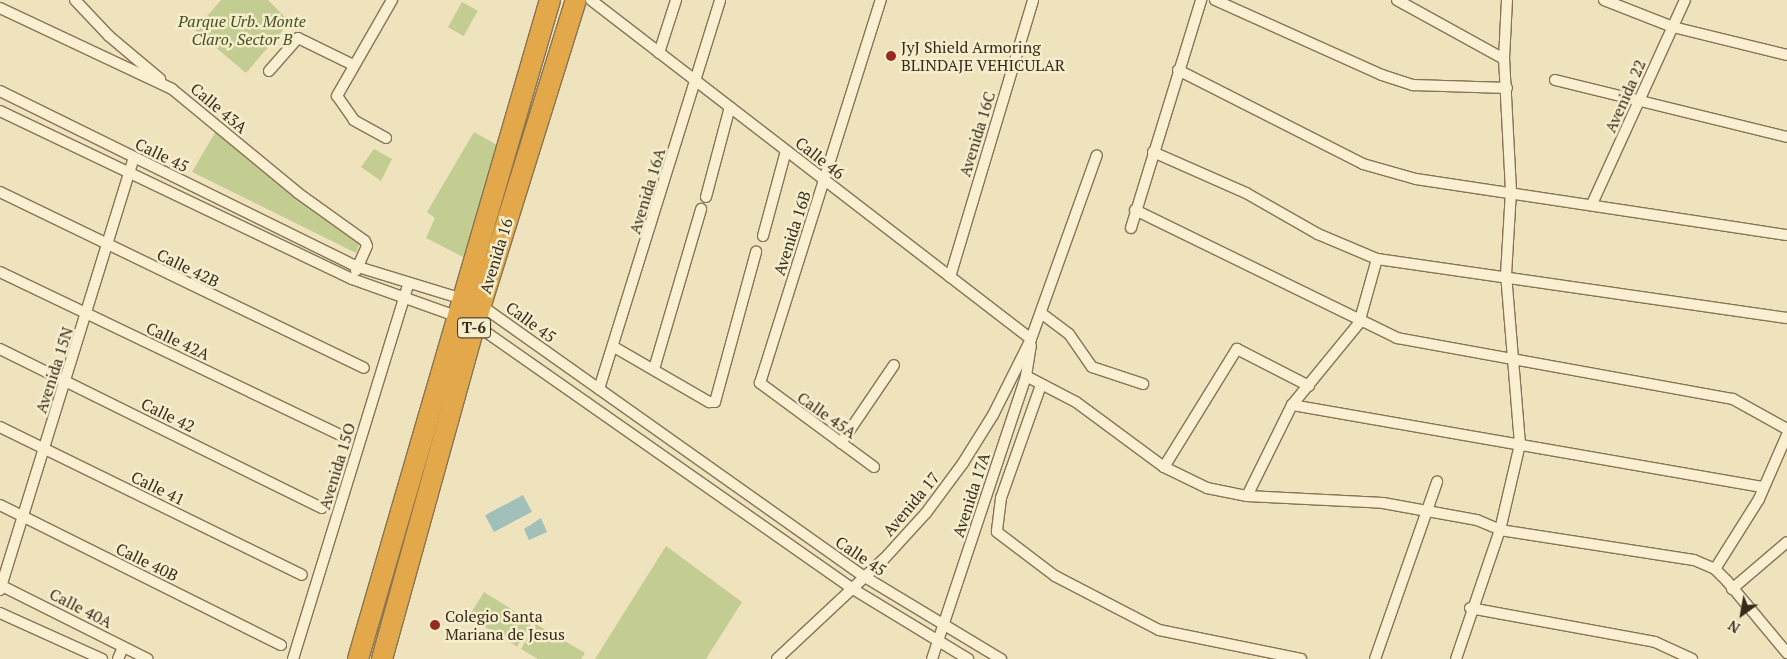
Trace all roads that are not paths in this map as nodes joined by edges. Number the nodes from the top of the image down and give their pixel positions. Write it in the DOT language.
graph roads {
  1 [pos="75,0"];
  2 [pos="392,0"];
  3 [pos="550,0"];
  4 [pos="576,0"];
  5 [pos="591,0"];
  6 [pos="676,0"];
  7 [pos="720,0"];
  8 [pos="881,0"];
  9 [pos="1033,0"];
  10 [pos="1201,0"];
  11 [pos="1215,0"];
  12 [pos="1397,0"];
  13 [pos="1507,0"];
  14 [pos="1604,0"];
  15 [pos="1685,0"];
  16 [pos="0,8"];
  17 [pos="1673,26"];
  18 [pos="659,52"];
  19 [pos="1787,55"];
  20 [pos="1504,59"];
  21 [pos="353,66"];
  22 [pos="1178,70"];
  23 [pos="268,71"];
  24 [pos="1555,80"];
  25 [pos="697,82"];
  26 [pos="1507,88"];
  27 [pos="172,89"];
  28 [pos="0,91"];
  29 [pos="1640,101"];
  30 [pos="730,107"];
  31 [pos="0,111"];
  32 [pos="1787,137"];
  33 [pos="386,138"];
  34 [pos="786,151"];
  35 [pos="1153,152"];
  36 [pos="1097,155"];
  37 [pos="134,158"];
  38 [pos="129,174"];
  39 [pos="825,181"];
  40 [pos="0,192"];
  41 [pos="1511,192"];
  42 [pos="706,197"];
  43 [pos="1592,204"];
  44 [pos="701,209"];
  45 [pos="1136,210"];
  46 [pos="1131,228"];
  47 [pos="1787,235"];
  48 [pos="763,236"];
  49 [pos="108,246"];
  50 [pos="756,252"];
  51 [pos="1377,259"];
  52 [pos="358,267"];
  53 [pos="0,272"];
  54 [pos="1506,275"];
  55 [pos="950,277"];
  56 [pos="352,279"];
  57 [pos="410,283"];
  58 [pos="404,298"];
  59 [pos="459,307"];
  60 [pos="1041,313"];
  61 [pos="88,314"];
  62 [pos="478,314"];
  63 [pos="1787,318"];
  64 [pos="1359,323"];
  65 [pos="1031,339"];
  66 [pos="614,346"];
  67 [pos="0,349"];
  68 [pos="1511,357"];
  69 [pos="894,365"];
  70 [pos="364,368"];
  71 [pos="654,369"];
  72 [pos="1026,376"];
  73 [pos="67,382"];
  74 [pos="1143,384"];
  75 [pos="1041,385"];
  76 [pos="1309,386"];
  77 [pos="763,388"];
  78 [pos="599,389"];
  79 [pos="1292,405"];
  80 [pos="0,427"];
  81 [pos="1787,429"];
  82 [pos="1787,434"];
  83 [pos="344,437"];
  84 [pos="841,443"];
  85 [pos="1520,444"];
  86 [pos="44,448"];
  87 [pos="874,467"];
  88 [pos="1164,467"];
  89 [pos="1437,482"];
  90 [pos="1763,487"];
  91 [pos="1247,496"];
  92 [pos="0,506"];
  93 [pos="322,508"];
  94 [pos="1428,513"];
  95 [pos="23,517"];
  96 [pos="1500,530"];
  97 [pos="1787,542"];
  98 [pos="1715,569"];
  99 [pos="302,575"];
  100 [pos="865,578"];
  101 [pos="0,586"];
  102 [pos="853,588"];
  103 [pos="1732,589"];
  104 [pos="1470,608"];
  105 [pos="0,613"];
  106 [pos="944,626"];
  107 [pos="938,642"];
  108 [pos="281,645"];
  109 [pos="124,646"];
  110 [pos="1787,653"];
  111 [pos="102,659"];
  112 [pos="118,659"];
  113 [pos="148,659"];
  114 [pos="293,659"];
  115 [pos="358,659"];
  116 [pos="382,659"];
  117 [pos="777,659"];
  118 [pos="932,659"];
  119 [pos="968,659"];
  120 [pos="1001,659"];
  121 [pos="1301,659"];
  122 [pos="1375,659"];
  123 [pos="1456,659"];
  124 [pos="1692,659"];
  1 -- 27 [label="street"];
  2 -- 21 [label="street"];
  3 -- 59 [label="highway, Avenida 16 / T-6"];
  4 -- 62 [label="highway, Avenida 16 / T-6"];
  5 -- 18 [label="street, Calle 46"];
  6 -- 18 [label="street"];
  7 -- 25 [label="street, Avenida 16A"];
  8 -- 39 [label="street, Avenida 16B"];
  9 -- 55 [label="street, Avenida 16C"];
  10 -- 22 [label="street"];
  11 -- 26 [label="street"];
  12 -- 20 [label="street"];
  13 -- 20 [label="street"];
  14 -- 17 [label="street"];
  15 -- 17 [label="street, Avenida 22"];
  16 -- 27 [label="street, Calle 43A"];
  17 -- 19 [label="street"];
  17 -- 29 [label="street, Avenida 22"];
  18 -- 25 [label="street, Calle 46"];
  20 -- 26 [label="street"];
  21 -- 23 [label="street"];
  21 -- 33 [label="street"];
  22 -- 35 [label="street"];
  22 -- 41 [label="street"];
  24 -- 29 [label="street"];
  25 -- 30 [label="street, Calle 46"];
  25 -- 66 [label="street, Avenida 16A"];
  26 -- 41 [label="street"];
  27 -- 52 [label="street, Calle 43A"];
  28 -- 37 [label="street, Calle 45"];
  29 -- 32 [label="street"];
  29 -- 43 [label="street, Avenida 22"];
  30 -- 34 [label="street, Calle 46"];
  30 -- 42 [label="street"];
  31 -- 38 [label="street, Calle 45"];
  34 -- 39 [label="street, Calle 46"];
  34 -- 48 [label="street"];
  35 -- 45 [label="street"];
  35 -- 51 [label="street"];
  36 -- 60 [label="street"];
  37 -- 38 [label="street, Avenida 15N"];
  37 -- 52 [label="street, Calle 45"];
  38 -- 49 [label="street, Avenida 15N"];
  38 -- 56 [label="street, Calle 45"];
  39 -- 55 [label="street, Calle 46"];
  39 -- 77 [label="street, Avenida 16B"];
  40 -- 49 [label="street, Calle 42B"];
  41 -- 43 [label="street"];
  41 -- 54 [label="street"];
  43 -- 47 [label="street"];
  44 -- 71 [label="street"];
  45 -- 46 [label="street"];
  45 -- 64 [label="street"];
  49 -- 61 [label="street, Avenida 15N"];
  49 -- 70 [label="street, Calle 42B"];
  50 -- 71 [label="street"];
  51 -- 54 [label="street"];
  51 -- 64 [label="street"];
  52 -- 56 [label="street, Calle 43A"];
  52 -- 57 [label="street, Calle 45"];
  53 -- 61 [label="street, Calle 42A"];
  54 -- 63 [label="street"];
  54 -- 68 [label="street"];
  55 -- 65 [label="street, Calle 46"];
  56 -- 58 [label="street, Calle 45"];
  57 -- 58 [label="street, Avenida 15O"];
  57 -- 59 [label="street, Calle 45"];
  58 -- 59 [label="street, Calle 45"];
  58 -- 114 [label="street, Avenida 15O"];
  59 -- 62 [label="street, Calle 45"];
  59 -- 62 [label="street, Calle 45"];
  59 -- 115 [label="highway, Avenida 16 / T-6"];
  60 -- 65 [label="street"];
  60 -- 74 [label="street"];
  61 -- 73 [label="street, Avenida 15N"];
  61 -- 83 [label="street, Calle 42A"];
  62 -- 78 [label="street, Calle 45"];
  62 -- 102 [label="street, Calle 45"];
  62 -- 116 [label="highway, Avenida 16 / T-6"];
  64 -- 68 [label="street"];
  64 -- 76 [label="street"];
  65 -- 72 [label="street, Avenida 17A"];
  65 -- 100 [label="street, Avenida 17"];
  66 -- 71 [label="street"];
  66 -- 78 [label="street, Avenida 16A"];
  67 -- 73 [label="street, Calle 42"];
  68 -- 81 [label="street"];
  68 -- 85 [label="street"];
  69 -- 84 [label="street"];
  72 -- 75 [label="street"];
  72 -- 106 [label="street, Avenida 17A"];
  73 -- 86 [label="street, Avenida 15N"];
  73 -- 93 [label="street, Calle 42"];
  75 -- 88 [label="street"];
  75 -- 121 [label="street"];
  76 -- 79 [label="street"];
  76 -- 88 [label="street"];
  77 -- 84 [label="street, Calle 45A"];
  78 -- 100 [label="street, Calle 45"];
  79 -- 85 [label="street"];
  79 -- 91 [label="street"];
  80 -- 86 [label="street, Calle 41"];
  82 -- 90 [label="street"];
  84 -- 87 [label="street, Calle 45A"];
  85 -- 90 [label="street"];
  85 -- 96 [label="street"];
  86 -- 95 [label="street, Avenida 15N"];
  86 -- 99 [label="street, Calle 41"];
  88 -- 91 [label="street"];
  89 -- 94 [label="street"];
  90 -- 98 [label="street"];
  91 -- 94 [label="street"];
  92 -- 95 [label="street, Calle 40B"];
  94 -- 96 [label="street"];
  94 -- 122 [label="street"];
  95 -- 101 [label="street, Avenida 15N"];
  95 -- 108 [label="street, Calle 40B"];
  96 -- 98 [label="street"];
  96 -- 104 [label="street"];
  97 -- 103 [label="street"];
  98 -- 103 [label="street"];
  100 -- 102 [label="street, Avenida 17"];
  100 -- 106 [label="street, Calle 45"];
  101 -- 109 [label="street, Calle 40A"];
  102 -- 107 [label="street, Calle 45"];
  102 -- 117 [label="street, Avenida 17"];
  103 -- 110 [label="street"];
  104 -- 123 [label="street"];
  104 -- 124 [label="street"];
  105 -- 111 [label="street"];
  106 -- 107 [label="street, Avenida 17A"];
  106 -- 120 [label="street, Calle 45"];
  107 -- 118 [label="street, Avenida 17A"];
  107 -- 119 [label="street, Calle 45"];
  109 -- 112 [label="street"];
  109 -- 113 [label="street, Calle 40A"];
}
